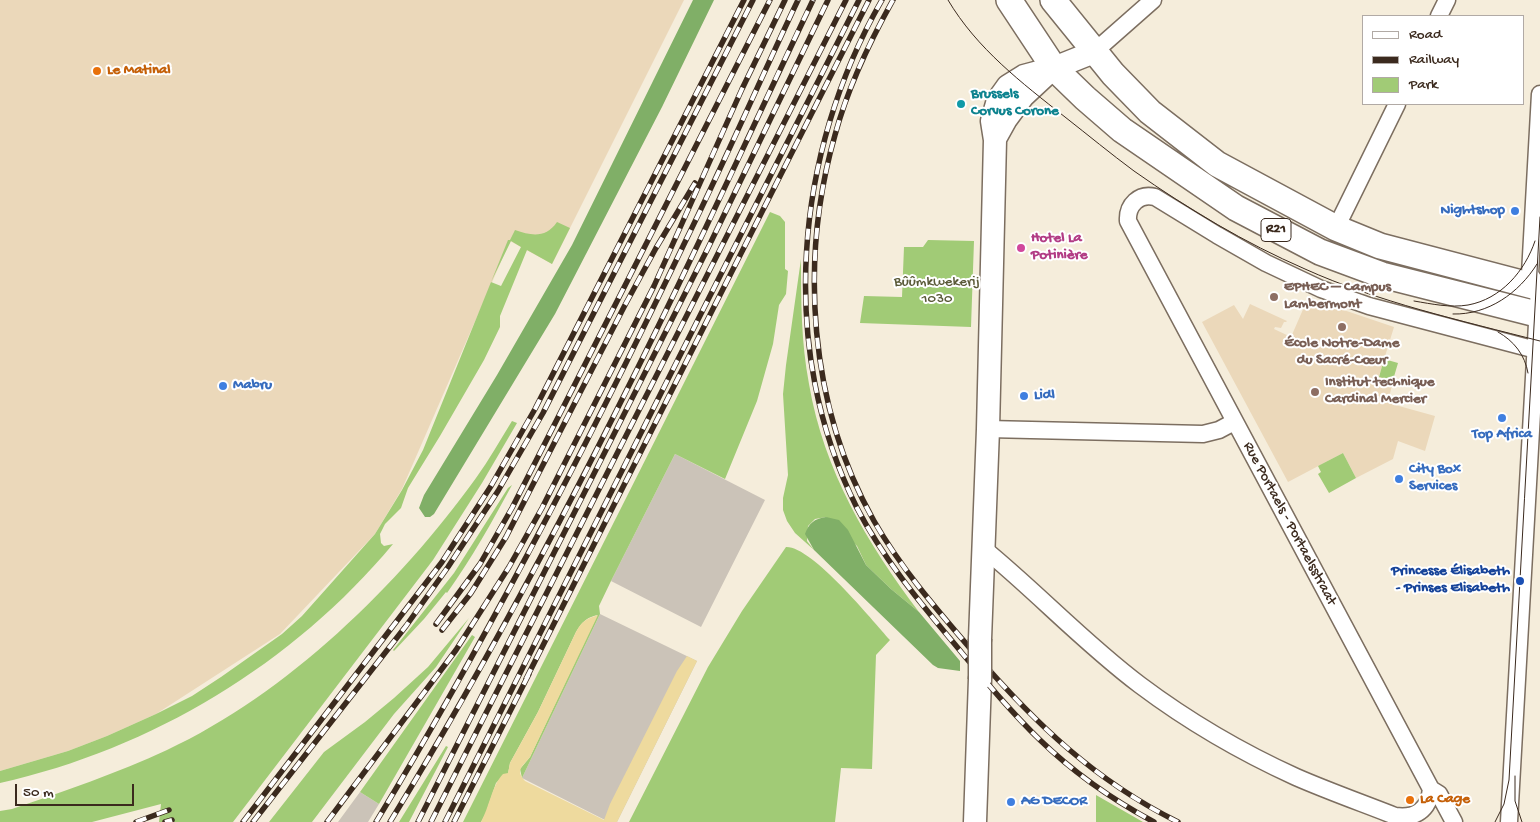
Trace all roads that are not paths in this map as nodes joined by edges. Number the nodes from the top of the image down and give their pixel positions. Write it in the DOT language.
graph roads {
  1 [pos="1009,0"];
  2 [pos="1053,0"];
  3 [pos="1153,0"];
  4 [pos="1447,0"];
  5 [pos="1440,15"];
  6 [pos="1094,52"];
  7 [pos="1054,68"];
  8 [pos="1540,94"];
  9 [pos="1397,105"];
  10 [pos="1336,228"];
  11 [pos="1540,288"];
  12 [pos="1539,315"];
  13 [pos="1538,351"];
  14 [pos="1234,422"];
  15 [pos="988,429"];
  16 [pos="983,548"];
  17 [pos="1431,789"];
  18 [pos="975,822"];
  19 [pos="1454,822"];
  20 [pos="1509,822"];
  1 -- 7 [label="main road, R21"];
  2 -- 6 [label="main road, R21"];
  3 -- 6 [label="street"];
  4 -- 5 [label="street"];
  6 -- 7 [label="street"];
  6 -- 10 [label="main road, R21"];
  7 -- 12 [label="main road, R21"];
  7 -- 15 [label="street"];
  8 -- 11 [label="street"];
  9 -- 10 [label="street"];
  10 -- 11 [label="main road, R21"];
  11 -- 12 [label="street"];
  12 -- 13 [label="street"];
  13 -- 14 [label="street, Rue Portaels - Portaelsstraat"];
  13 -- 20 [label="street"];
  14 -- 15 [label="street"];
  14 -- 17 [label="street, Rue Portaels - Portaelsstraat"];
  15 -- 16 [label="street"];
  16 -- 17 [label="street"];
  16 -- 18 [label="street, bridge"];
  17 -- 19 [label="street, Rue Portaels - Portaelsstraat"];
}
